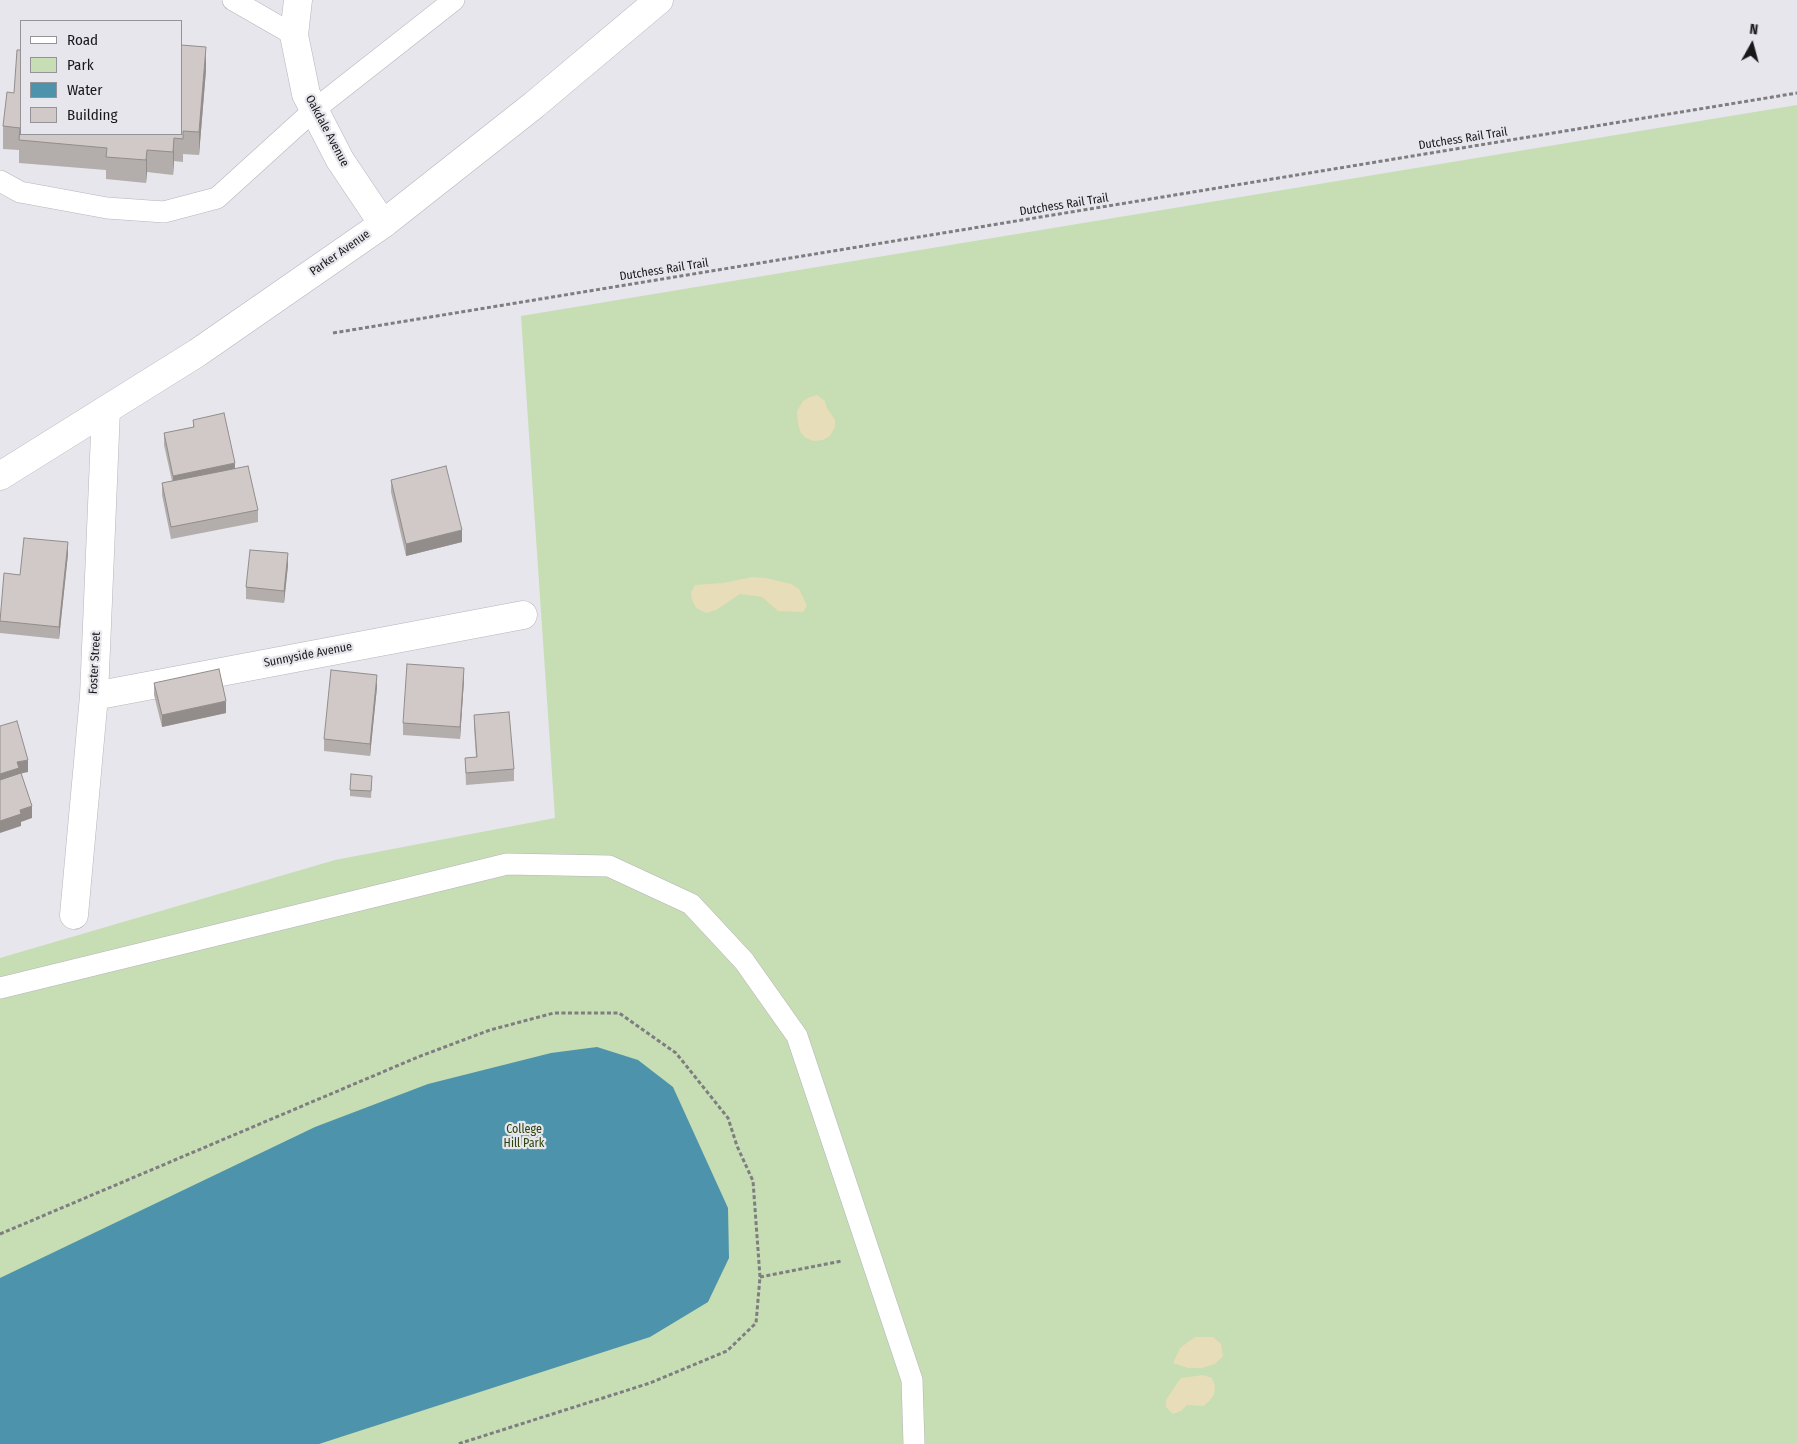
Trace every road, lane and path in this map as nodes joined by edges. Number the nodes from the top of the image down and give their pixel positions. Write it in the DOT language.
graph roads {
  1 [pos="233,0"];
  2 [pos="298,0"];
  3 [pos="454,0"];
  4 [pos="659,0"];
  5 [pos="294,35"];
  6 [pos="1797,93"];
  7 [pos="314,110"];
  8 [pos="0,181"];
  9 [pos="383,224"];
  10 [pos="333,333"];
  11 [pos="106,410"];
  12 [pos="0,476"];
  13 [pos="523,615"];
  14 [pos="94,696"];
  15 [pos="74,915"];
  16 [pos="0,988"];
  17 [pos="0,1234"];
  18 [pos="870,1256"];
  19 [pos="760,1277"];
  20 [pos="458,1444"];
  21 [pos="914,1444"];
  1 -- 5 [label="lane"];
  2 -- 5 [label="street, Oakdale Avenue"];
  3 -- 7 [label="lane"];
  4 -- 9 [label="street, Parker Avenue"];
  5 -- 7 [label="street, Oakdale Avenue"];
  6 -- 10 [label="path, Dutchess Rail Trail"];
  7 -- 8 [label="lane"];
  7 -- 9 [label="street, Oakdale Avenue"];
  9 -- 11 [label="street, Parker Avenue"];
  11 -- 12 [label="street, Parker Avenue"];
  11 -- 14 [label="street, Foster Street"];
  13 -- 14 [label="street, Sunnyside Avenue"];
  14 -- 15 [label="street, Foster Street"];
  16 -- 18 [label="lane"];
  17 -- 19 [label="path"];
  18 -- 19 [label="path"];
  18 -- 21 [label="lane"];
  19 -- 20 [label="path"];
}
